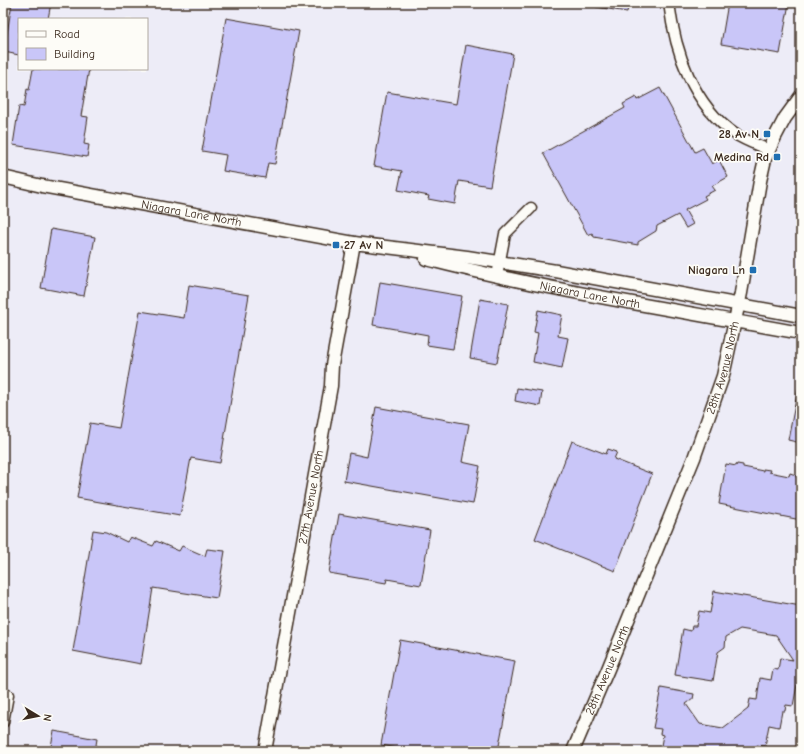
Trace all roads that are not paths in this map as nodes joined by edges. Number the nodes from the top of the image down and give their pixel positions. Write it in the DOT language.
graph roads {
  1 [pos="669,3"];
  2 [pos="801,96"];
  3 [pos="769,150"];
  4 [pos="3,177"];
  5 [pos="531,208"];
  6 [pos="354,243"];
  7 [pos="381,248"];
  8 [pos="499,262"];
  9 [pos="497,276"];
  10 [pos="739,305"];
  11 [pos="801,316"];
  12 [pos="735,321"];
  13 [pos="801,333"];
  14 [pos="3,694"];
  15 [pos="3,722"];
  16 [pos="265,751"];
  17 [pos="573,751"];
  1 -- 3 [label="street"];
  2 -- 3 [label="street, 28th Avenue North"];
  3 -- 10 [label="street, 28th Avenue North"];
  4 -- 6 [label="street, Niagara Lane North"];
  5 -- 8 [label="street"];
  6 -- 7 [label="street, Niagara Lane North"];
  6 -- 16 [label="street, 27th Avenue North"];
  7 -- 8 [label="street, Niagara Lane North"];
  7 -- 9 [label="street, Niagara Lane North"];
  8 -- 9 [label="street"];
  8 -- 10 [label="street, Niagara Lane North"];
  9 -- 12 [label="street, Niagara Lane North"];
  10 -- 11 [label="street, Niagara Lane North"];
  10 -- 12 [label="street, 28th Avenue North"];
  12 -- 13 [label="street, Niagara Lane North"];
  12 -- 17 [label="street, 28th Avenue North"];
  14 -- 15 [label="street"];
}
